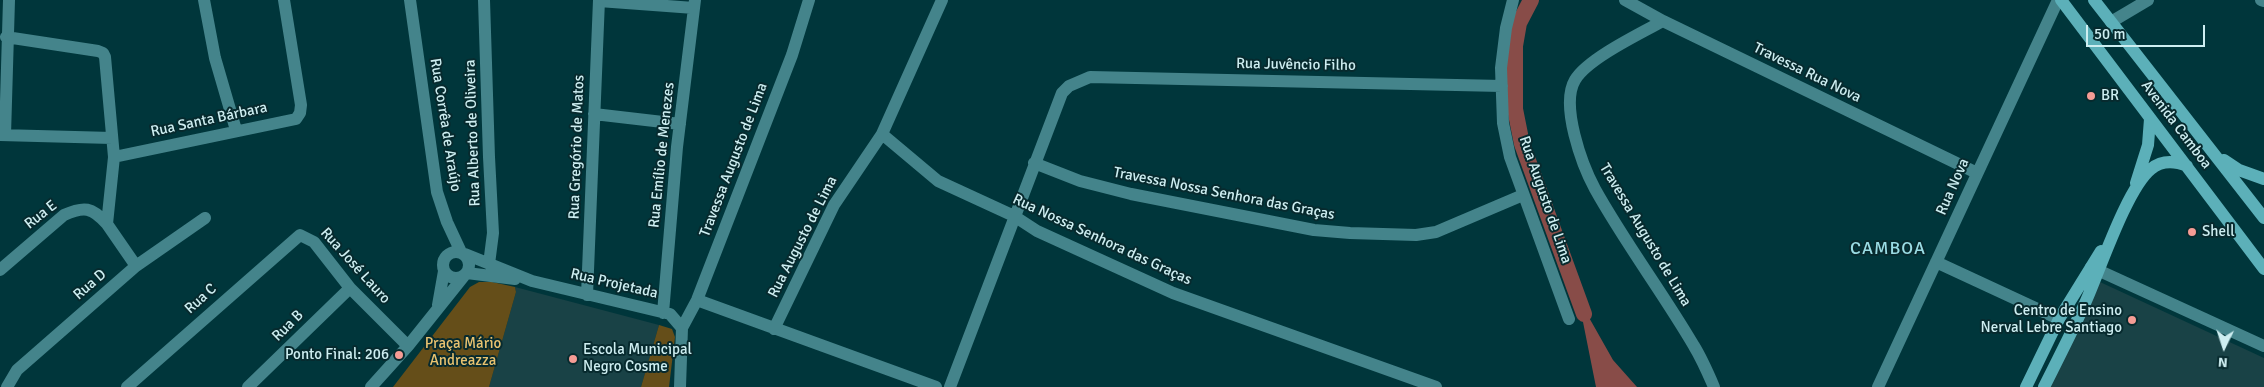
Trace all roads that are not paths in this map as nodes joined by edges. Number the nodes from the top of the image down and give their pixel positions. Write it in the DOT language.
graph roads {
  1 [pos="9,0"];
  2 [pos="204,0"];
  3 [pos="284,0"];
  4 [pos="410,0"];
  5 [pos="484,0"];
  6 [pos="599,0"];
  7 [pos="809,0"];
  8 [pos="942,0"];
  9 [pos="1513,0"];
  10 [pos="1625,0"];
  11 [pos="2060,0"];
  12 [pos="2094,0"];
  13 [pos="2142,1"];
  14 [pos="695,4"];
  15 [pos="1663,22"];
  16 [pos="2110,22"];
  17 [pos="6,37"];
  18 [pos="1502,86"];
  19 [pos="594,114"];
  20 [pos="2150,118"];
  21 [pos="680,124"];
  22 [pos="236,130"];
  23 [pos="882,134"];
  24 [pos="2,135"];
  25 [pos="112,138"];
  26 [pos="2214,152"];
  27 [pos="114,158"];
  28 [pos="1034,164"];
  29 [pos="2187,166"];
  30 [pos="1977,172"];
  31 [pos="2264,179"];
  32 [pos="1524,195"];
  33 [pos="2131,197"];
  34 [pos="1014,216"];
  35 [pos="205,218"];
  36 [pos="2264,218"];
  37 [pos="107,224"];
  38 [pos="297,236"];
  39 [pos="463,253"];
  40 [pos="2255,255"];
  41 [pos="1936,262"];
  42 [pos="489,264"];
  43 [pos="136,266"];
  44 [pos="1,268"];
  45 [pos="2095,269"];
  46 [pos="2264,269"];
  47 [pos="444,271"];
  48 [pos="465,275"];
  49 [pos="532,281"];
  50 [pos="2264,281"];
  51 [pos="350,288"];
  52 [pos="587,295"];
  53 [pos="697,300"];
  54 [pos="663,313"];
  55 [pos="434,314"];
  56 [pos="1569,319"];
  57 [pos="2059,319"];
  58 [pos="682,328"];
  59 [pos="774,329"];
  60 [pos="408,346"];
  61 [pos="2264,346"];
  62 [pos="7,387"];
  63 [pos="127,387"];
  64 [pos="248,387"];
  65 [pos="371,387"];
  66 [pos="680,387"];
  67 [pos="936,387"];
  68 [pos="950,387"];
  69 [pos="1436,387"];
  70 [pos="1714,387"];
  71 [pos="1878,387"];
  72 [pos="2026,387"];
  73 [pos="2044,387"];
  1 -- 17 [label="street"];
  2 -- 22 [label="street"];
  3 -- 22 [label="street, Rua Santa Bárbara"];
  4 -- 39 [label="street, Rua Corrêa de Araújo"];
  5 -- 42 [label="street, Rua Alberto de Oliveira"];
  6 -- 14 [label="street"];
  6 -- 19 [label="street, Rua Gregório de Matos"];
  7 -- 53 [label="street, Travessa Augusto de Lima"];
  8 -- 23 [label="street, Rua Augusto de Lima"];
  9 -- 18 [label="street, Rua Augusto de Lima"];
  10 -- 15 [label="street, Travessa Rua Nova"];
  11 -- 20 [label="main road, Avenida Camboa"];
  11 -- 30 [label="street, Rua Nova"];
  12 -- 16 [label="main road, Avenida Camboa"];
  13 -- 16 [label="street"];
  14 -- 21 [label="street, Rua Emílio de Menezes"];
  15 -- 30 [label="street, Travessa Rua Nova"];
  15 -- 70 [label="street, Travessa Augusto de Lima"];
  16 -- 26 [label="main road, Avenida Camboa"];
  17 -- 24 [label="street"];
  17 -- 25 [label="street"];
  18 -- 28 [label="street, Rua Juvêncio Filho"];
  18 -- 32 [label="street, Rua Augusto de Lima"];
  19 -- 21 [label="street"];
  19 -- 52 [label="street, Rua Gregório de Matos"];
  20 -- 29 [label="main road, Avenida Camboa"];
  20 -- 33 [label="main road"];
  21 -- 54 [label="street, Rua Emílio de Menezes"];
  22 -- 27 [label="street, Rua Santa Bárbara"];
  23 -- 34 [label="street, Rua Nossa Senhora das Graças"];
  23 -- 59 [label="street, Rua Augusto de Lima"];
  24 -- 25 [label="street"];
  25 -- 27 [label="street"];
  26 -- 31 [label="main road"];
  26 -- 36 [label="main road, Avenida Camboa"];
  27 -- 37 [label="street"];
  28 -- 32 [label="street, Travessa Nossa Senhora das Graças"];
  28 -- 34 [label="street"];
  29 -- 33 [label="main road"];
  29 -- 40 [label="main road, Avenida Camboa"];
  30 -- 41 [label="street, Rua Nova"];
  32 -- 56 [label="street, Rua Augusto de Lima"];
  33 -- 45 [label="main road"];
  34 -- 68 [label="street"];
  34 -- 69 [label="street, Rua Nossa Senhora das Graças"];
  35 -- 43 [label="street, Rua D"];
  37 -- 43 [label="street"];
  37 -- 44 [label="street, Rua E"];
  38 -- 51 [label="street, Rua José Lauro"];
  38 -- 63 [label="street, Rua C"];
  39 -- 42 [label="street, Rua Projetada"];
  39 -- 47 [label="street"];
  39 -- 48 [label="street"];
  40 -- 46 [label="main road, Avenida Camboa"];
  40 -- 50 [label="main road"];
  41 -- 57 [label="street"];
  41 -- 71 [label="street, Rua Nova"];
  42 -- 49 [label="street, Rua Projetada"];
  43 -- 62 [label="street, Rua D"];
  45 -- 57 [label="main road"];
  45 -- 61 [label="street"];
  45 -- 73 [label="main road"];
  47 -- 48 [label="street"];
  47 -- 55 [label="street"];
  48 -- 49 [label="street, Rua Projetada"];
  48 -- 55 [label="street"];
  49 -- 52 [label="street, Rua Projetada"];
  51 -- 60 [label="street, Rua José Lauro"];
  51 -- 64 [label="street, Rua B"];
  52 -- 54 [label="street, Rua Projetada"];
  53 -- 58 [label="street, Travessa Augusto de Lima"];
  53 -- 59 [label="street"];
  54 -- 58 [label="street, Rua Projetada"];
  55 -- 60 [label="street"];
  57 -- 72 [label="main road"];
  58 -- 66 [label="street"];
  59 -- 67 [label="street"];
  60 -- 65 [label="street"];
}
